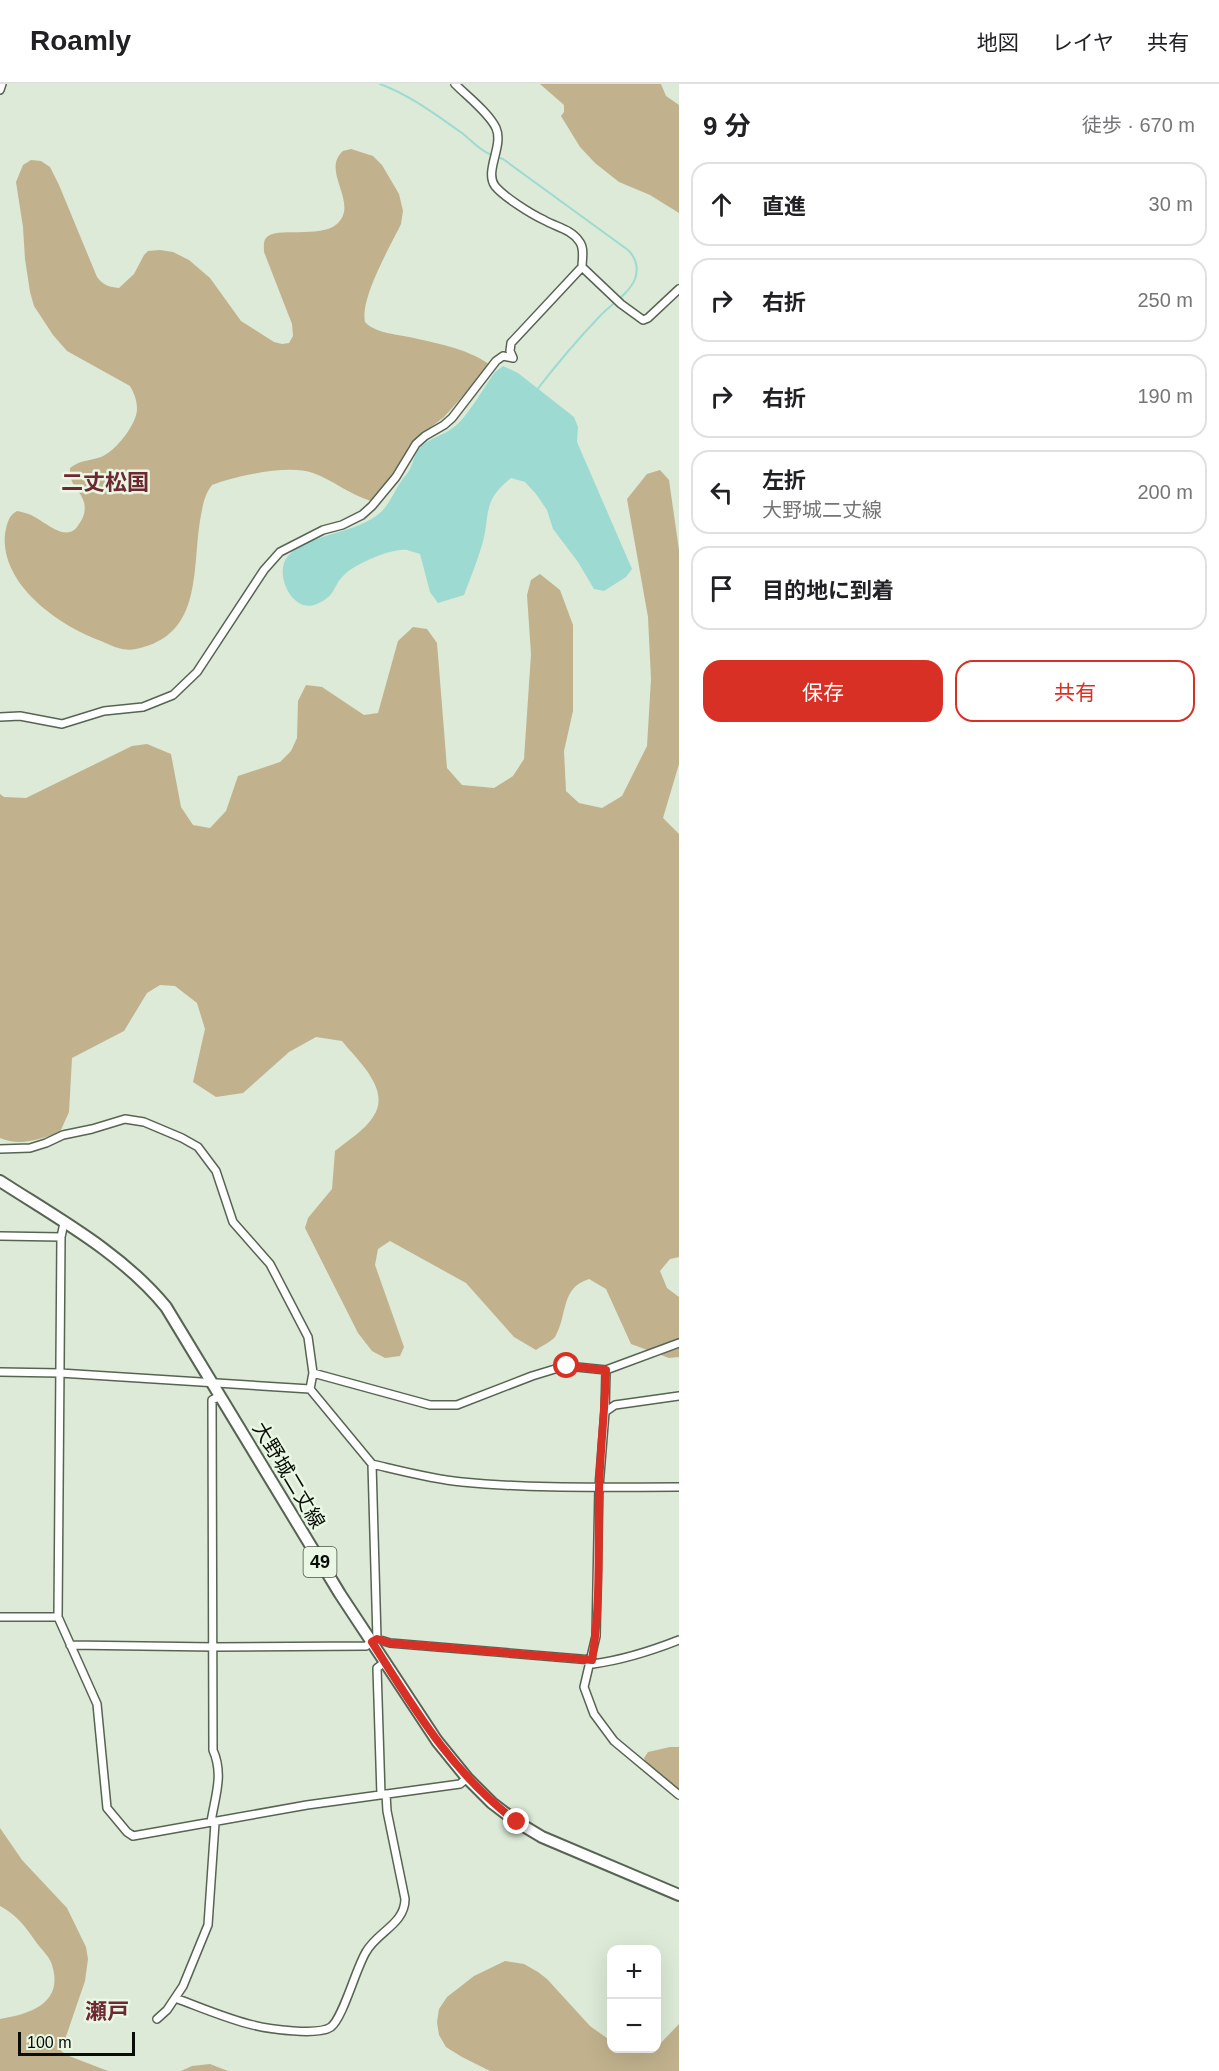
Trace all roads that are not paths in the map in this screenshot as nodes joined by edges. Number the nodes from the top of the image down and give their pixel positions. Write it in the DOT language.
graph roads {
  1 [pos="2,84"];
  2 [pos="455,84"];
  3 [pos="0,90"];
  4 [pos="582,267"];
  5 [pos="679,289"];
  6 [pos="0,717"];
  7 [pos="0,1149"];
  8 [pos="0,1181"];
  9 [pos="64,1222"];
  10 [pos="0,1236"];
  11 [pos="61,1237"];
  12 [pos="679,1343"];
  13 [pos="606,1370"];
  14 [pos="0,1372"];
  15 [pos="60,1373"];
  16 [pos="313,1373"];
  17 [pos="212,1382"];
  18 [pos="310,1389"];
  19 [pos="220,1396"];
  20 [pos="679,1396"];
  21 [pos="605,1413"];
  22 [pos="372,1464"];
  23 [pos="599,1487"];
  24 [pos="679,1487"];
  25 [pos="0,1617"];
  26 [pos="58,1617"];
  27 [pos="374,1640"];
  28 [pos="679,1640"];
  29 [pos="70,1645"];
  30 [pos="214,1647"];
  31 [pos="592,1660"];
  32 [pos="385,1662"];
  33 [pos="467,1778"];
  34 [pos="383,1794"];
  35 [pos="679,1795"];
  36 [pos="213,1822"];
  37 [pos="679,1895"];
  38 [pos="175,1998"];
  39 [pos="157,2019"];
  1 -- 3 [label="street"];
  2 -- 4 [label="street"];
  4 -- 5 [label="street"];
  4 -- 6 [label="street"];
  7 -- 16 [label="street"];
  8 -- 9 [label="main road, 大野城二丈線 / 49"];
  9 -- 11 [label="street"];
  9 -- 17 [label="main road, 大野城二丈線 / 49"];
  10 -- 11 [label="street"];
  11 -- 15 [label="street"];
  12 -- 13 [label="street"];
  13 -- 16 [label="street"];
  13 -- 21 [label="street"];
  14 -- 15 [label="street"];
  15 -- 17 [label="street"];
  15 -- 26 [label="street"];
  16 -- 18 [label="street"];
  17 -- 18 [label="street"];
  17 -- 19 [label="main road, 大野城二丈線 / 49"];
  18 -- 22 [label="street"];
  19 -- 27 [label="main road, 大野城二丈線 / 49"];
  19 -- 30 [label="street"];
  20 -- 21 [label="street"];
  21 -- 23 [label="street"];
  22 -- 23 [label="street"];
  22 -- 27 [label="street"];
  23 -- 24 [label="street"];
  23 -- 31 [label="street"];
  25 -- 26 [label="street"];
  26 -- 29 [label="street"];
  27 -- 30 [label="street"];
  27 -- 31 [label="street"];
  27 -- 32 [label="main road, 大野城二丈線 / 49"];
  28 -- 31 [label="street"];
  29 -- 30 [label="street"];
  29 -- 36 [label="street"];
  30 -- 36 [label="street"];
  31 -- 35 [label="street"];
  32 -- 33 [label="main road, 大野城二丈線 / 49"];
  32 -- 34 [label="street"];
  33 -- 34 [label="street"];
  33 -- 37 [label="main road, 大野城二丈線 / 49"];
  34 -- 36 [label="street"];
  34 -- 38 [label="street"];
  36 -- 38 [label="street"];
  38 -- 39 [label="street"];
}
